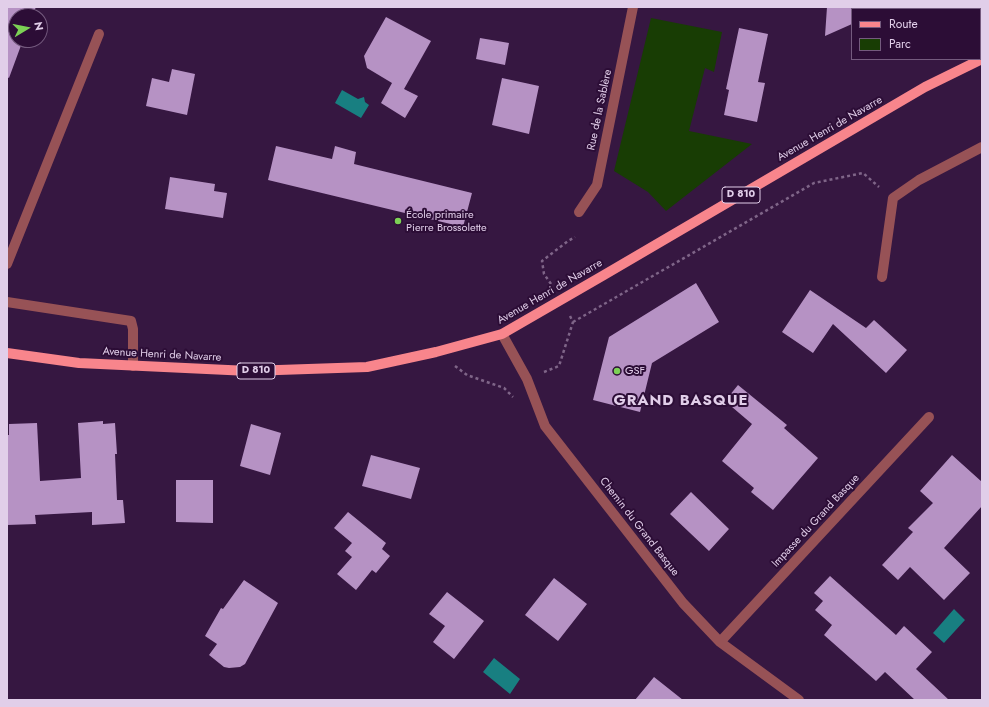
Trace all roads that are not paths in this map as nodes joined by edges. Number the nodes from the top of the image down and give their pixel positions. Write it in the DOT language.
graph roads {
  1 [pos="633,7"];
  2 [pos="99,34"];
  3 [pos="980,60"];
  4 [pos="982,147"];
  5 [pos="579,212"];
  6 [pos="7,264"];
  7 [pos="882,277"];
  8 [pos="7,302"];
  9 [pos="502,334"];
  10 [pos="7,353"];
  11 [pos="133,366"];
  12 [pos="929,417"];
  13 [pos="720,642"];
  14 [pos="799,700"];
  1 -- 5 [label="street, Rue de la Sablère"];
  2 -- 6 [label="street"];
  3 -- 9 [label="main road, Avenue Henri de Navarre / D 810"];
  4 -- 7 [label="street"];
  8 -- 11 [label="street"];
  9 -- 11 [label="main road, Avenue Henri de Navarre / D 810"];
  9 -- 13 [label="street, Chemin du Grand Basque"];
  10 -- 11 [label="main road, Avenue Henri de Navarre / D 810"];
  12 -- 13 [label="street, Impasse du Grand Basque"];
  13 -- 14 [label="street, Chemin du Grand Basque"];
}
